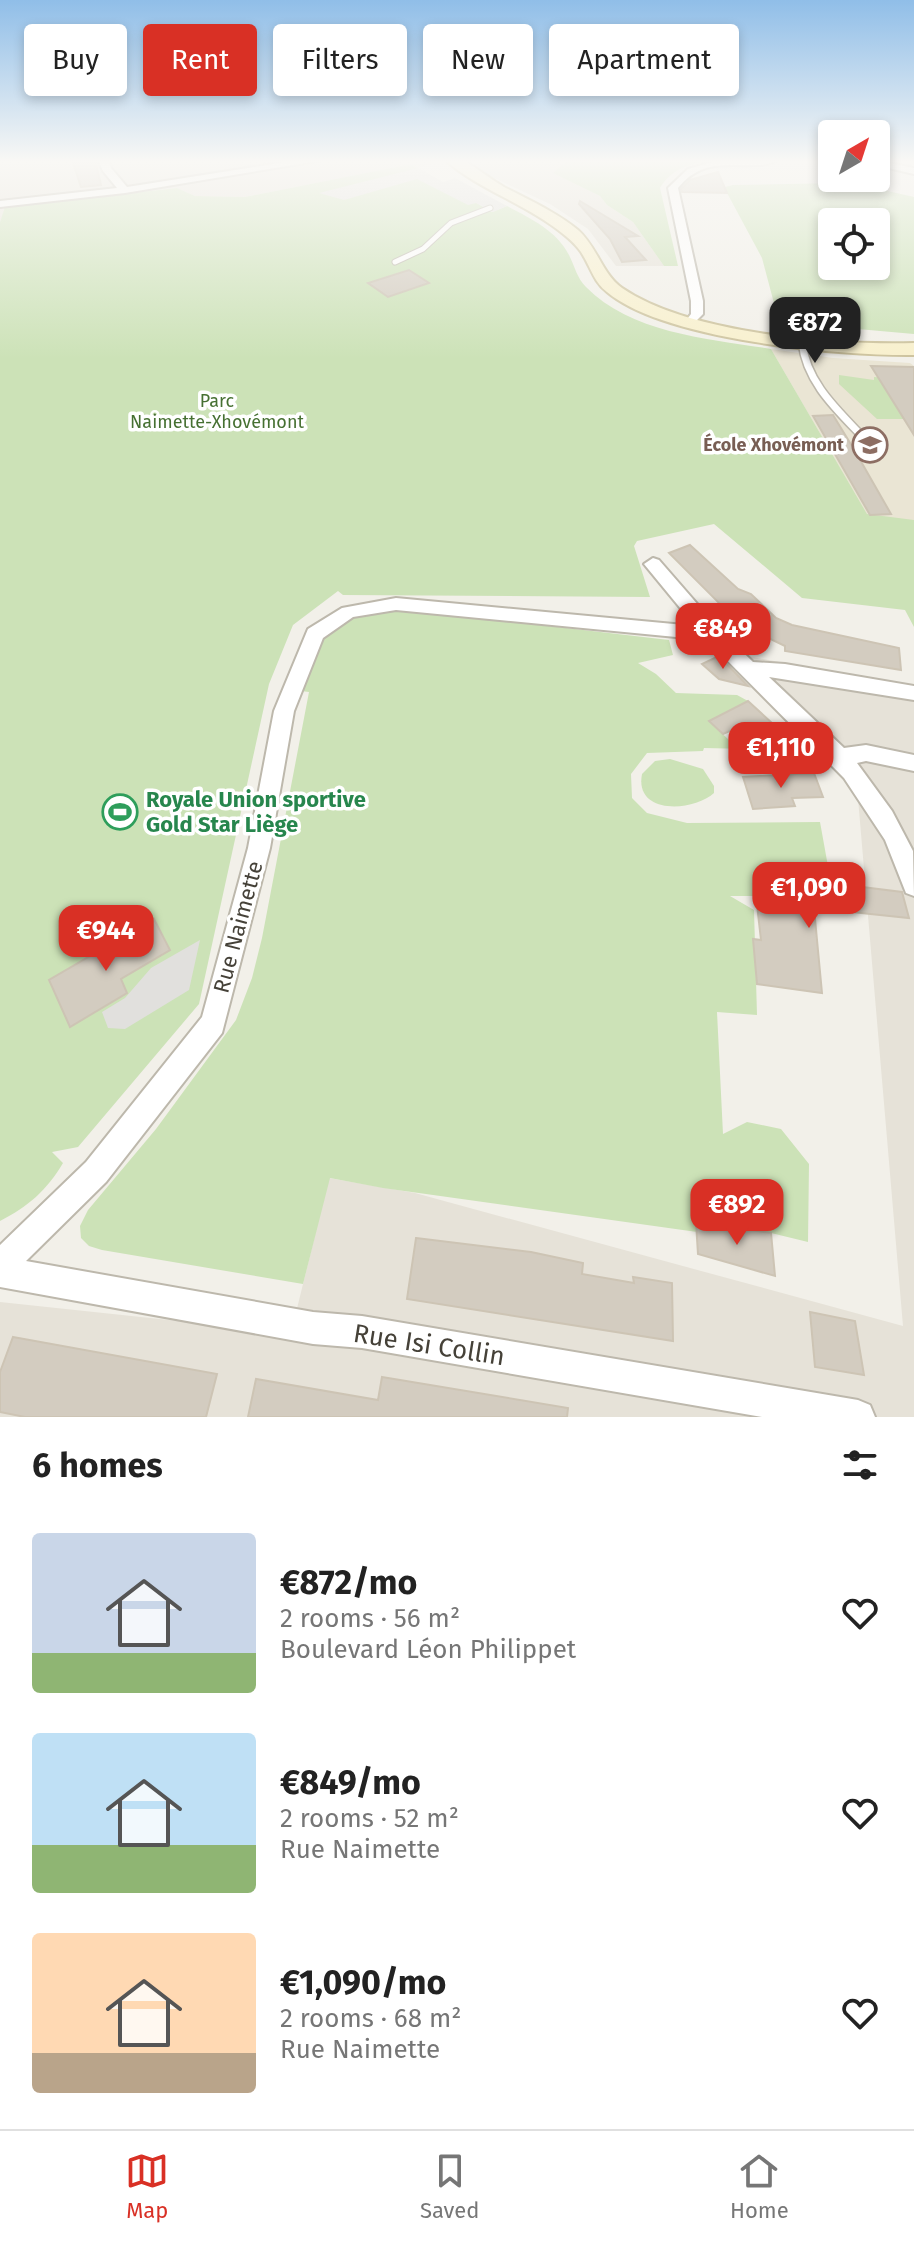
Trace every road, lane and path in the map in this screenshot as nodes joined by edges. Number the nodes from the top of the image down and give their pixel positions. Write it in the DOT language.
graph roads {
  1 [pos="448,226"];
  2 [pos="564,226"];
  3 [pos="681,226"];
  4 [pos="395,262"];
  5 [pos="691,322"];
  6 [pos="802,342"];
  7 [pos="914,349"];
  8 [pos="861,435"];
  9 [pos="653,564"];
  10 [pos="712,634"];
  11 [pos="747,669"];
  12 [pos="914,693"];
  13 [pos="840,757"];
  14 [pos="914,763"];
  15 [pos="914,886"];
  16 [pos="0,1269"];
  17 [pos="858,1417"];
  1 -- 4 [label="lane"];
  2 -- 5 [label="street"];
  3 -- 5 [label="street"];
  5 -- 6 [label="street"];
  6 -- 7 [label="street"];
  6 -- 8 [label="lane"];
  9 -- 10 [label="street"];
  10 -- 11 [label="street"];
  10 -- 16 [label="street, Rue Naimette"];
  11 -- 12 [label="street"];
  11 -- 13 [label="street"];
  13 -- 14 [label="street"];
  13 -- 15 [label="street"];
  16 -- 17 [label="street, Rue Isi Collin"];
}
